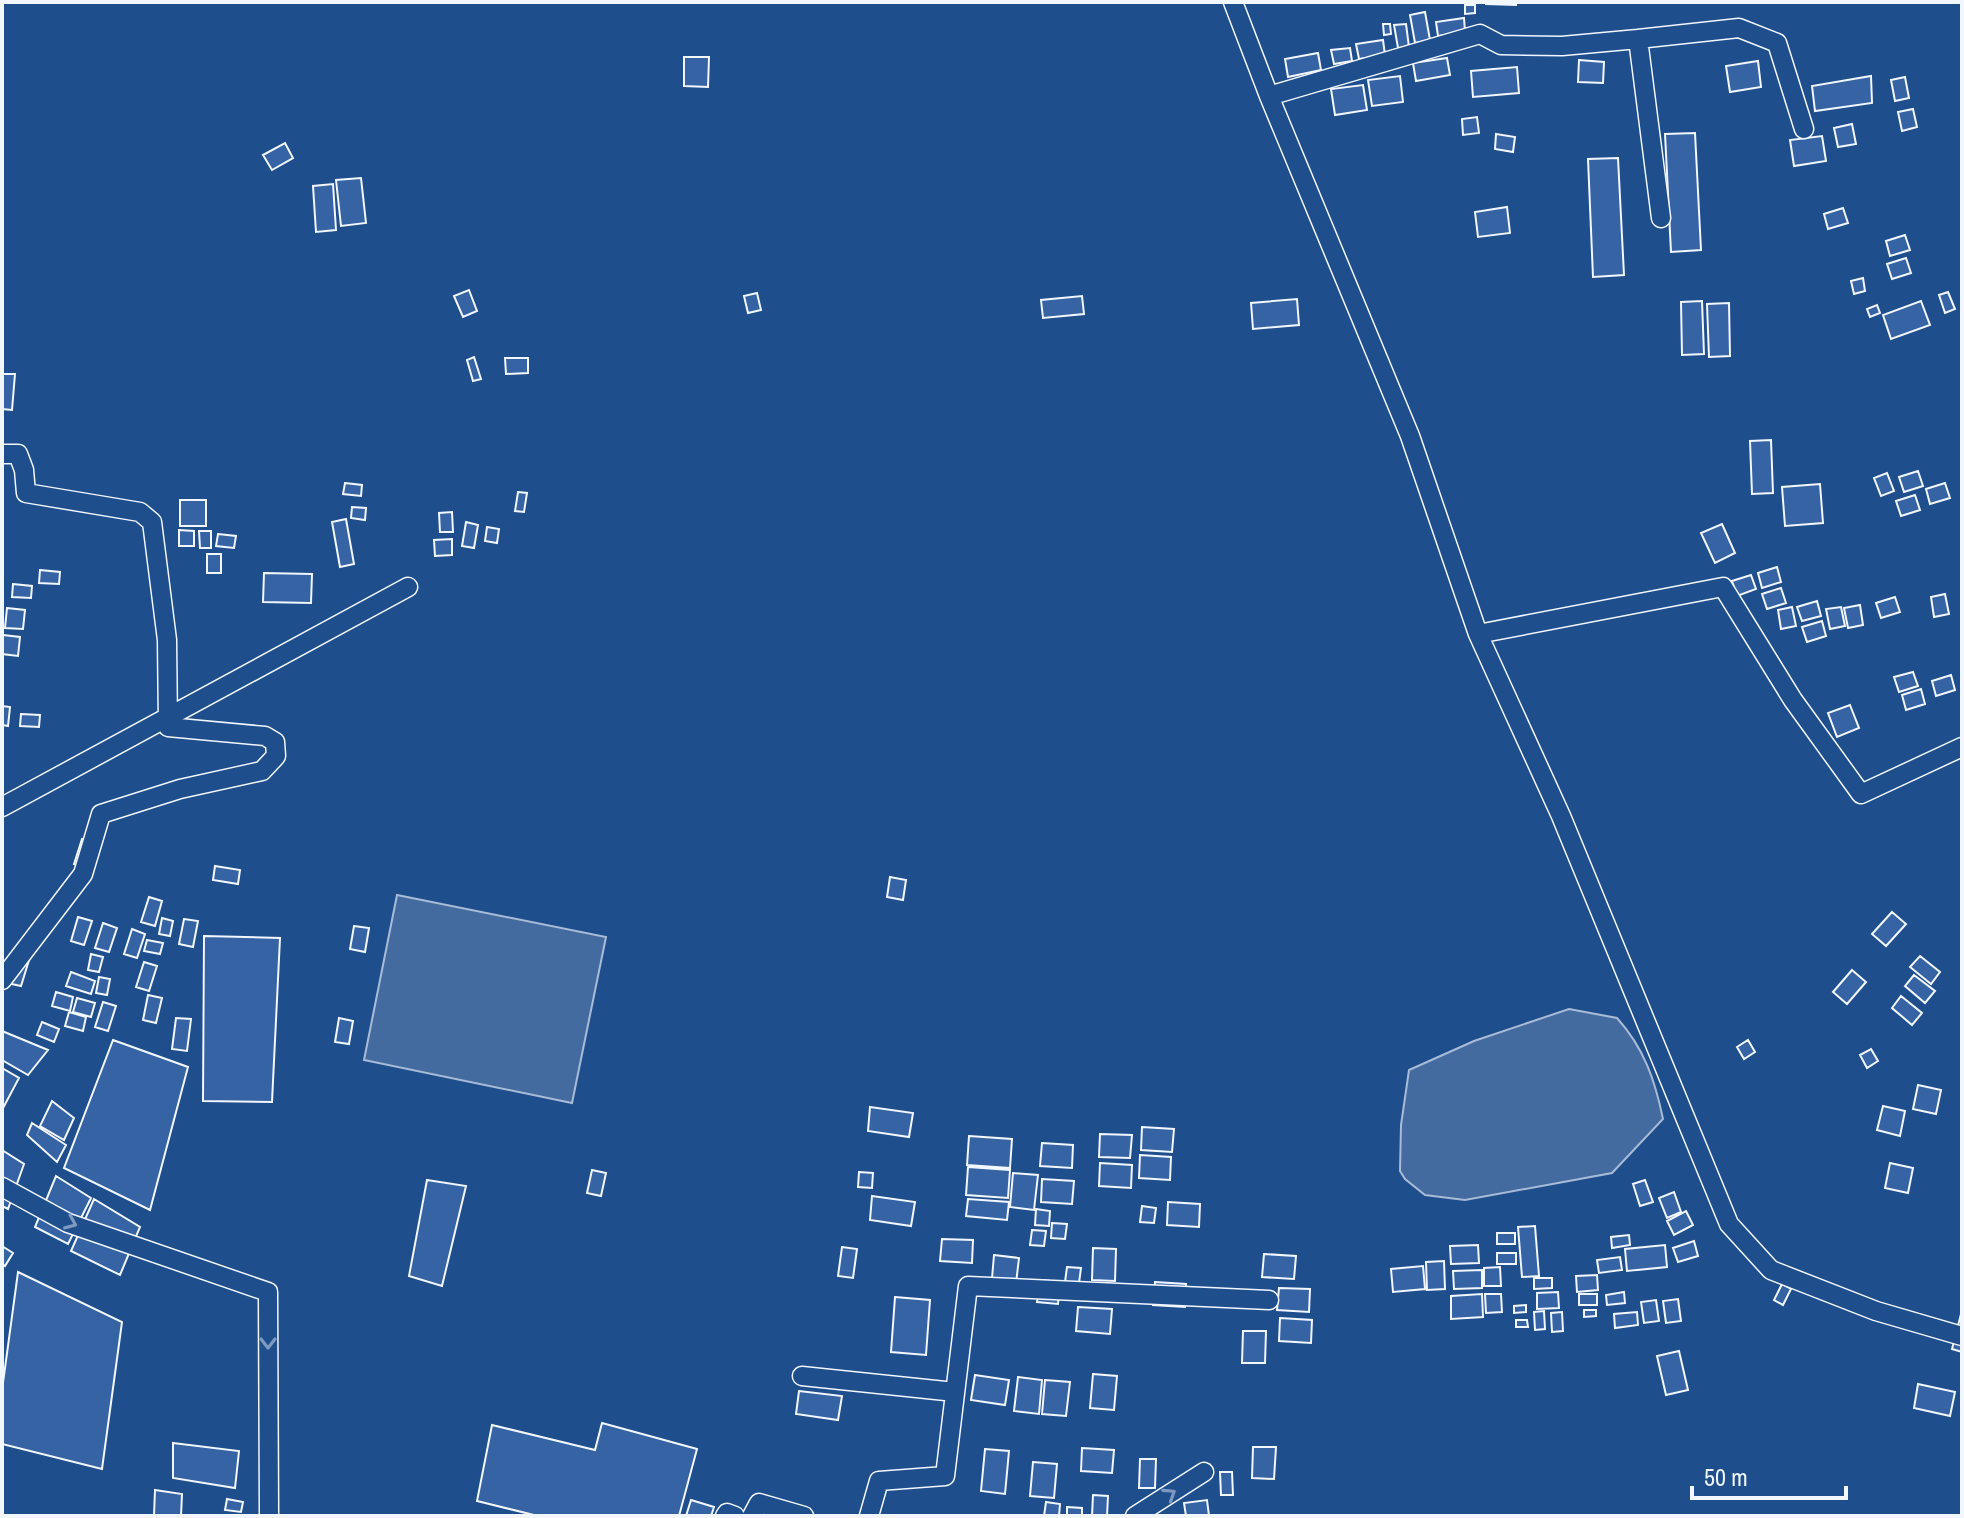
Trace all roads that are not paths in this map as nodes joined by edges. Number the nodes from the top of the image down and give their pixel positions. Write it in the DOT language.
graph roads {
  1 [pos="1233,2"];
  2 [pos="1638,39"];
  3 [pos="1269,96"];
  4 [pos="1804,129"];
  5 [pos="1661,218"];
  6 [pos="2,454"];
  7 [pos="408,587"];
  8 [pos="1478,634"];
  9 [pos="1962,747"];
  10 [pos="2,807"];
  11 [pos="2,980"];
  12 [pos="2,1187"];
  13 [pos="1269,1300"];
  14 [pos="1962,1336"];
  15 [pos="802,1376"];
  16 [pos="955,1392"];
  17 [pos="1204,1472"];
  18 [pos="269,1516"];
  19 [pos="725,1516"];
  20 [pos="735,1516"];
  21 [pos="752,1516"];
  22 [pos="804,1516"];
  23 [pos="869,1516"];
  24 [pos="1135,1516"];
  1 -- 3 [label="street"];
  2 -- 3 [label="street"];
  2 -- 4 [label="street"];
  2 -- 5 [label="street"];
  3 -- 8 [label="street"];
  6 -- 11 [label="street"];
  7 -- 10 [label="street"];
  8 -- 9 [label="street"];
  8 -- 14 [label="street"];
  12 -- 18 [label="street, one-way"];
  13 -- 16 [label="street"];
  15 -- 16 [label="street"];
  16 -- 23 [label="street"];
  24 -- 17 [label="street, one-way"];
  19 -- 20 [label="street"];
  21 -- 22 [label="street"];
}
